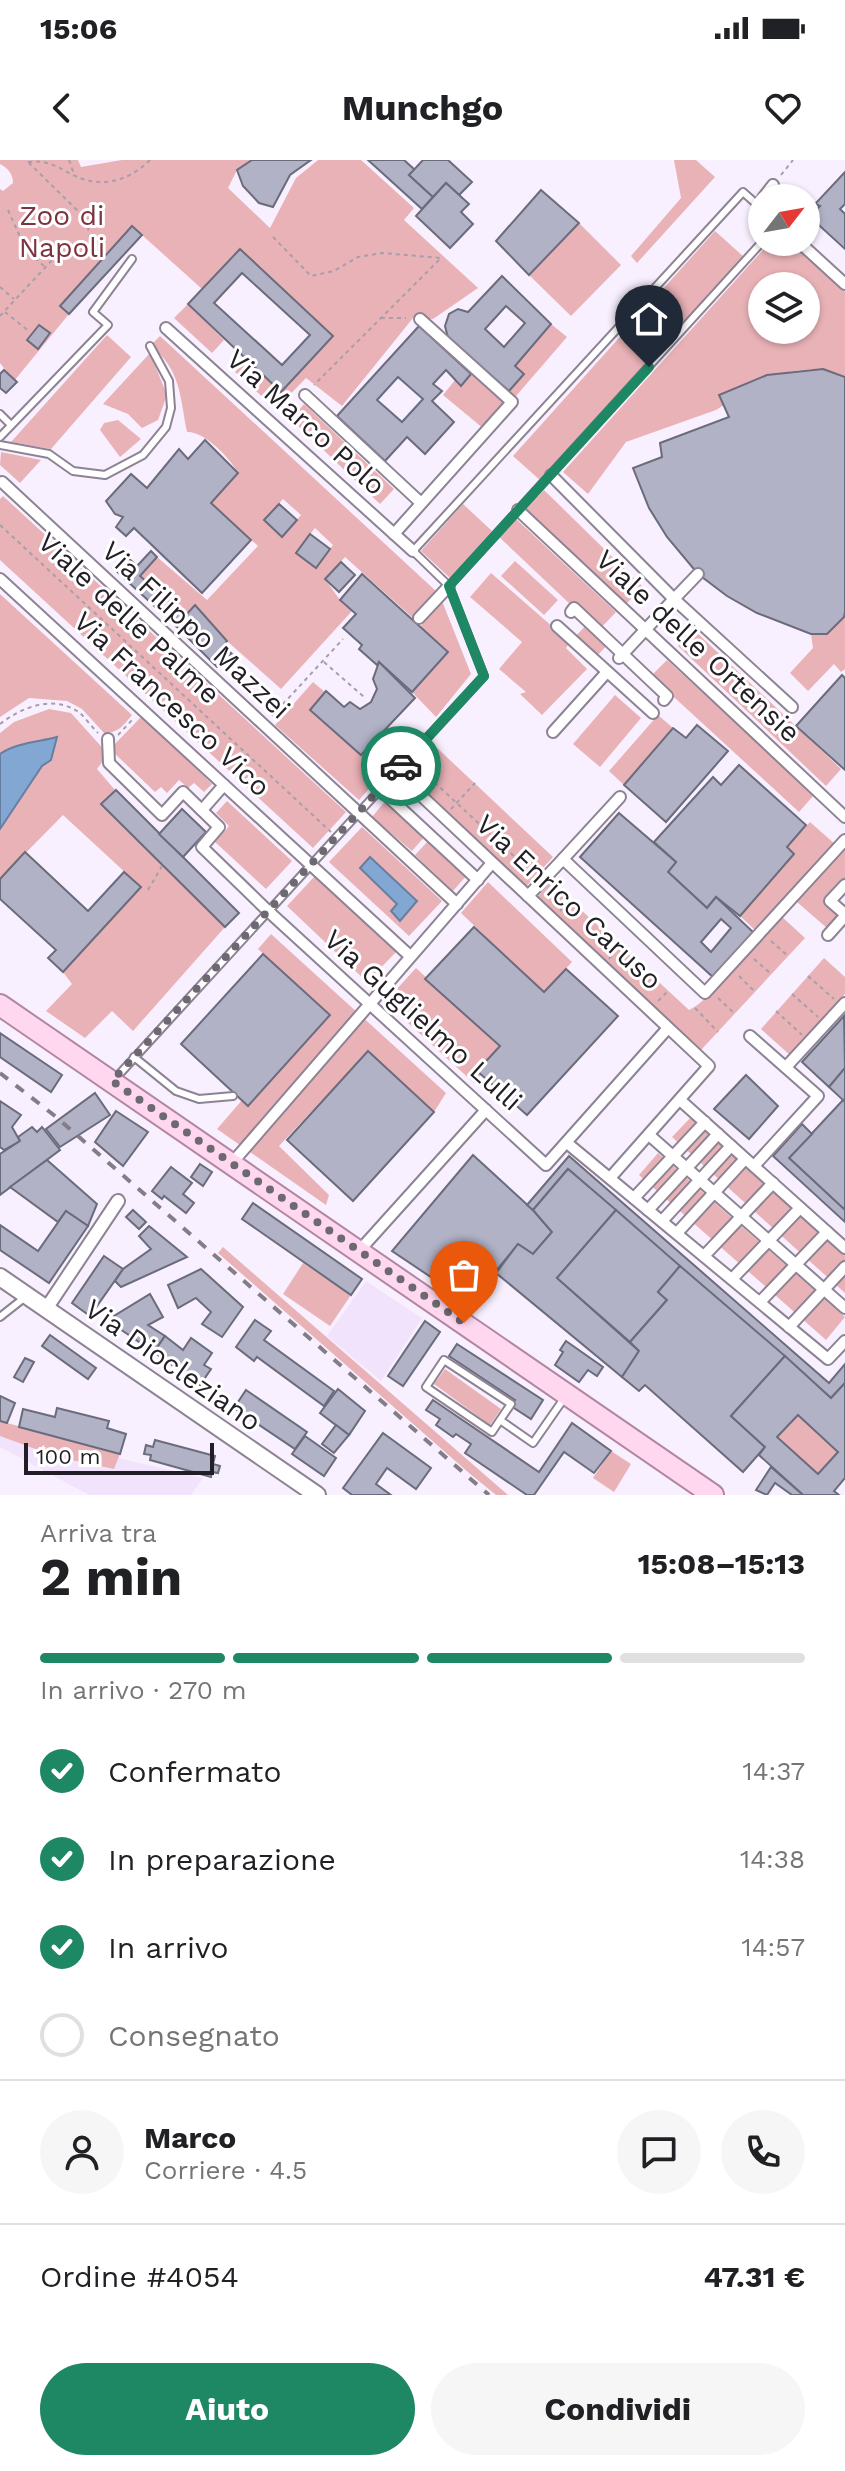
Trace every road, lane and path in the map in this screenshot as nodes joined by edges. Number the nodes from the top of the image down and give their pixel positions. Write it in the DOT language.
graph roads {
  1 [pos="69,160"];
  2 [pos="150,160"];
  3 [pos="793,160"];
  4 [pos="27,161"];
  5 [pos="74,175"];
  6 [pos="774,184"];
  7 [pos="748,195"];
  8 [pos="8,210"];
  9 [pos="273,237"];
  10 [pos="749,256"];
  11 [pos="814,256"];
  12 [pos="132,259"];
  13 [pos="45,266"];
  14 [pos="845,284"];
  15 [pos="0,287"];
  16 [pos="14,299"];
  17 [pos="4,311"];
  18 [pos="0,316"];
  19 [pos="381,318"];
  20 [pos="420,319"];
  21 [pos="166,328"];
  22 [pos="30,332"];
  23 [pos="150,346"];
  24 [pos="305,395"];
  25 [pos="0,414"];
  26 [pos="11,425"];
  27 [pos="274,426"];
  28 [pos="0,437"];
  29 [pos="0,445"];
  30 [pos="551,475"];
  31 [pos="1,482"];
  32 [pos="421,503"];
  33 [pos="518,510"];
  34 [pos="0,525"];
  35 [pos="394,534"];
  36 [pos="413,551"];
  37 [pos="698,574"];
  38 [pos="0,579"];
  39 [pos="449,586"];
  40 [pos="674,599"];
  41 [pos="419,618"];
  42 [pos="645,629"];
  43 [pos="343,639"];
  44 [pos="323,661"];
  45 [pos="614,664"];
  46 [pos="364,697"];
  47 [pos="792,707"];
  48 [pos="142,710"];
  49 [pos="444,720"];
  50 [pos="0,724"];
  51 [pos="264,726"];
  52 [pos="450,727"];
  53 [pos="553,732"];
  54 [pos="108,739"];
  55 [pos="417,766"];
  56 [pos="396,772"];
  57 [pos="475,783"];
  58 [pos="224,785"];
  59 [pos="380,789"];
  60 [pos="620,797"];
  61 [pos="457,803"];
  62 [pos="202,810"];
  63 [pos="359,813"];
  64 [pos="443,817"];
  65 [pos="845,817"];
  66 [pos="337,837"];
  67 [pos="845,840"];
  68 [pos="563,859"];
  69 [pos="492,863"];
  70 [pos="311,865"];
  71 [pos="162,866"];
  72 [pos="535,876"];
  73 [pos="478,880"];
  74 [pos="845,885"];
  75 [pos="148,890"];
  76 [pos="528,896"];
  77 [pos="570,899"];
  78 [pos="457,904"];
  79 [pos="268,911"];
  80 [pos="559,912"];
  81 [pos="845,915"];
  82 [pos="828,935"];
  83 [pos="771,941"];
  84 [pos="619,945"];
  85 [pos="747,953"];
  86 [pos="410,956"];
  87 [pos="788,956"];
  88 [pos="608,960"];
  89 [pos="732,969"];
  90 [pos="771,974"];
  91 [pos="808,976"];
  92 [pos="668,991"];
  93 [pos="708,992"];
  94 [pos="755,992"];
  95 [pos="792,994"];
  96 [pos="369,1003"];
  97 [pos="841,1003"];
  98 [pos="0,1005"];
  99 [pos="655,1005"];
  100 [pos="695,1008"];
  101 [pos="776,1011"];
  102 [pos="735,1014"];
  103 [pos="822,1021"];
  104 [pos="668,1028"];
  105 [pos="718,1032"];
  106 [pos="750,1036"];
  107 [pos="805,1037"];
  108 [pos="134,1057"];
  109 [pos="786,1067"];
  110 [pos="112,1081"];
  111 [pos="233,1096"];
  112 [pos="680,1100"];
  113 [pos="486,1110"];
  114 [pos="705,1122"];
  115 [pos="718,1134"];
  116 [pos="649,1135"];
  117 [pos="567,1143"];
  118 [pos="731,1146"];
  119 [pos="673,1156"];
  120 [pos="750,1162"];
  121 [pos="232,1163"];
  122 [pos="687,1168"];
  123 [pos="610,1178"];
  124 [pos="700,1180"];
  125 [pos="773,1183"];
  126 [pos="714,1192"];
  127 [pos="634,1198"];
  128 [pos="118,1201"];
  129 [pos="800,1208"];
  130 [pos="648,1210"];
  131 [pos="741,1216"];
  132 [pos="662,1221"];
  133 [pos="827,1232"];
  134 [pos="677,1233"];
  135 [pos="769,1241"];
  136 [pos="845,1248"];
  137 [pos="359,1251"];
  138 [pos="704,1256"];
  139 [pos="796,1265"];
  140 [pos="845,1267"];
  141 [pos="0,1277"];
  142 [pos="732,1279"];
  143 [pos="824,1290"];
  144 [pos="27,1296"];
  145 [pos="760,1302"];
  146 [pos="845,1308"];
  147 [pos="46,1309"];
  148 [pos="0,1317"];
  149 [pos="789,1327"];
  150 [pos="845,1341"];
  151 [pos="567,1394"];
  152 [pos="500,1420"];
  153 [pos="317,1495"];
  154 [pos="713,1495"];
  1 -- 5 [label="path"];
  2 -- 5 [label="path"];
  3 -- 6 [label="path"];
  4 -- 5 [label="path"];
  4 -- 13 [label="path"];
  7 -- 36 [label="lane"];
  8 -- 13 [label="path"];
  9 -- 19 [label="path"];
  10 -- 30 [label="lane"];
  11 -- 14 [label="street"];
  12 -- 26 [label="lane"];
  13 -- 16 [label="path"];
  15 -- 16 [label="path"];
  16 -- 17 [label="path"];
  17 -- 18 [label="path"];
  17 -- 22 [label="path"];
  19 -- 20 [label="path"];
  19 -- 24 [label="path"];
  20 -- 32 [label="street"];
  21 -- 27 [label="street, Via Marco Polo"];
  23 -- 29 [label="lane"];
  24 -- 27 [label="path"];
  24 -- 32 [label="street"];
  25 -- 26 [label="lane"];
  26 -- 28 [label="lane"];
  27 -- 35 [label="street, Via Marco Polo"];
  30 -- 33 [label="lane"];
  30 -- 40 [label="street"];
  31 -- 51 [label="street, Via Filippo Mazzei"];
  32 -- 35 [label="street"];
  33 -- 39 [label="lane"];
  33 -- 42 [label="street, Viale delle Ortensie"];
  34 -- 66 [label="path, Viale delle Palme"];
  35 -- 36 [label="street, Via Marco Polo"];
  36 -- 39 [label="lane"];
  37 -- 40 [label="street"];
  38 -- 48 [label="street, Via Francesco Vico"];
  39 -- 41 [label="street"];
  39 -- 49 [label="lane"];
  40 -- 42 [label="street"];
  40 -- 47 [label="street"];
  42 -- 45 [label="street"];
  42 -- 65 [label="street, Viale delle Ortensie"];
  43 -- 44 [label="path"];
  44 -- 46 [label="path"];
  44 -- 51 [label="path"];
  45 -- 45 [label="street"];
  45 -- 45 [label="street"];
  45 -- 53 [label="street"];
  48 -- 54 [label="path"];
  48 -- 58 [label="street, Via Francesco Vico"];
  49 -- 52 [label="lane"];
  49 -- 56 [label="lane"];
  50 -- 54 [label="path"];
  51 -- 63 [label="street, Via Filippo Mazzei"];
  54 -- 62 [label="street"];
  55 -- 61 [label="path"];
  56 -- 59 [label="lane"];
  56 -- 64 [label="street, Via Enrico Caruso"];
  57 -- 61 [label="path"];
  58 -- 62 [label="street"];
  58 -- 70 [label="street, Via Francesco Vico"];
  59 -- 63 [label="lane"];
  59 -- 73 [label="street"];
  60 -- 68 [label="street"];
  61 -- 64 [label="path"];
  61 -- 72 [label="path"];
  62 -- 79 [label="street, Via Guglielmo Lulli"];
  63 -- 66 [label="lane"];
  63 -- 78 [label="street, Via Filippo Mazzei"];
  64 -- 69 [label="street, Via Enrico Caruso"];
  66 -- 70 [label="lane"];
  67 -- 93 [label="street"];
  68 -- 76 [label="street"];
  68 -- 93 [label="street"];
  69 -- 73 [label="street"];
  69 -- 76 [label="street, Via Enrico Caruso"];
  70 -- 79 [label="lane"];
  70 -- 86 [label="street, Via Francesco Vico"];
  71 -- 75 [label="path"];
  73 -- 78 [label="street"];
  74 -- 81 [label="street"];
  76 -- 104 [label="street, Via Enrico Caruso"];
  77 -- 80 [label="path"];
  78 -- 86 [label="street"];
  79 -- 96 [label="street, Via Guglielmo Lulli"];
  79 -- 108 [label="lane"];
  81 -- 82 [label="street"];
  83 -- 87 [label="path"];
  84 -- 88 [label="path"];
  85 -- 90 [label="path"];
  86 -- 96 [label="street"];
  89 -- 94 [label="path"];
  91 -- 97 [label="path"];
  92 -- 99 [label="path"];
  93 -- 102 [label="path"];
  95 -- 103 [label="path"];
  96 -- 113 [label="street, Via Guglielmo Lulli"];
  96 -- 121 [label="street"];
  97 -- 109 [label="street"];
  98 -- 110 [label="main road"];
  100 -- 105 [label="path"];
  101 -- 107 [label="path"];
  104 -- 112 [label="street, Via Enrico Caruso"];
  104 -- 117 [label="street"];
  106 -- 109 [label="street"];
  108 -- 110 [label="lane"];
  108 -- 111 [label="lane"];
  109 -- 120 [label="street"];
  110 -- 121 [label="main road"];
  112 -- 114 [label="street"];
  112 -- 116 [label="street"];
  113 -- 117 [label="street, Via Guglielmo Lulli"];
  113 -- 137 [label="street"];
  114 -- 115 [label="street"];
  114 -- 119 [label="street"];
  115 -- 118 [label="street"];
  115 -- 122 [label="street"];
  116 -- 119 [label="street"];
  116 -- 123 [label="street"];
  117 -- 123 [label="street"];
  118 -- 120 [label="street"];
  118 -- 124 [label="street"];
  119 -- 122 [label="street"];
  119 -- 127 [label="street"];
  120 -- 125 [label="street"];
  120 -- 126 [label="street"];
  121 -- 137 [label="main road"];
  122 -- 124 [label="street"];
  122 -- 130 [label="street"];
  123 -- 127 [label="street"];
  124 -- 126 [label="street"];
  124 -- 132 [label="street"];
  125 -- 129 [label="street"];
  125 -- 131 [label="street"];
  126 -- 131 [label="street"];
  126 -- 134 [label="street"];
  127 -- 130 [label="street"];
  128 -- 147 [label="street"];
  129 -- 133 [label="street"];
  129 -- 135 [label="street"];
  130 -- 132 [label="street"];
  131 -- 135 [label="street"];
  131 -- 138 [label="street"];
  132 -- 134 [label="street"];
  133 -- 136 [label="street"];
  133 -- 139 [label="street"];
  134 -- 138 [label="street"];
  135 -- 139 [label="street"];
  135 -- 142 [label="street"];
  137 -- 151 [label="main road"];
  138 -- 142 [label="street"];
  139 -- 143 [label="street"];
  139 -- 145 [label="street"];
  140 -- 143 [label="street"];
  141 -- 144 [label="street, Via Diocleziano"];
  142 -- 145 [label="street"];
  143 -- 146 [label="street"];
  143 -- 149 [label="street"];
  144 -- 147 [label="street, Via Diocleziano"];
  144 -- 148 [label="lane"];
  145 -- 149 [label="street"];
  147 -- 153 [label="street, Via Diocleziano"];
  149 -- 150 [label="street"];
  151 -- 152 [label="lane"];
  151 -- 154 [label="main road"];
  152 -- 152 [label="lane"];
}
